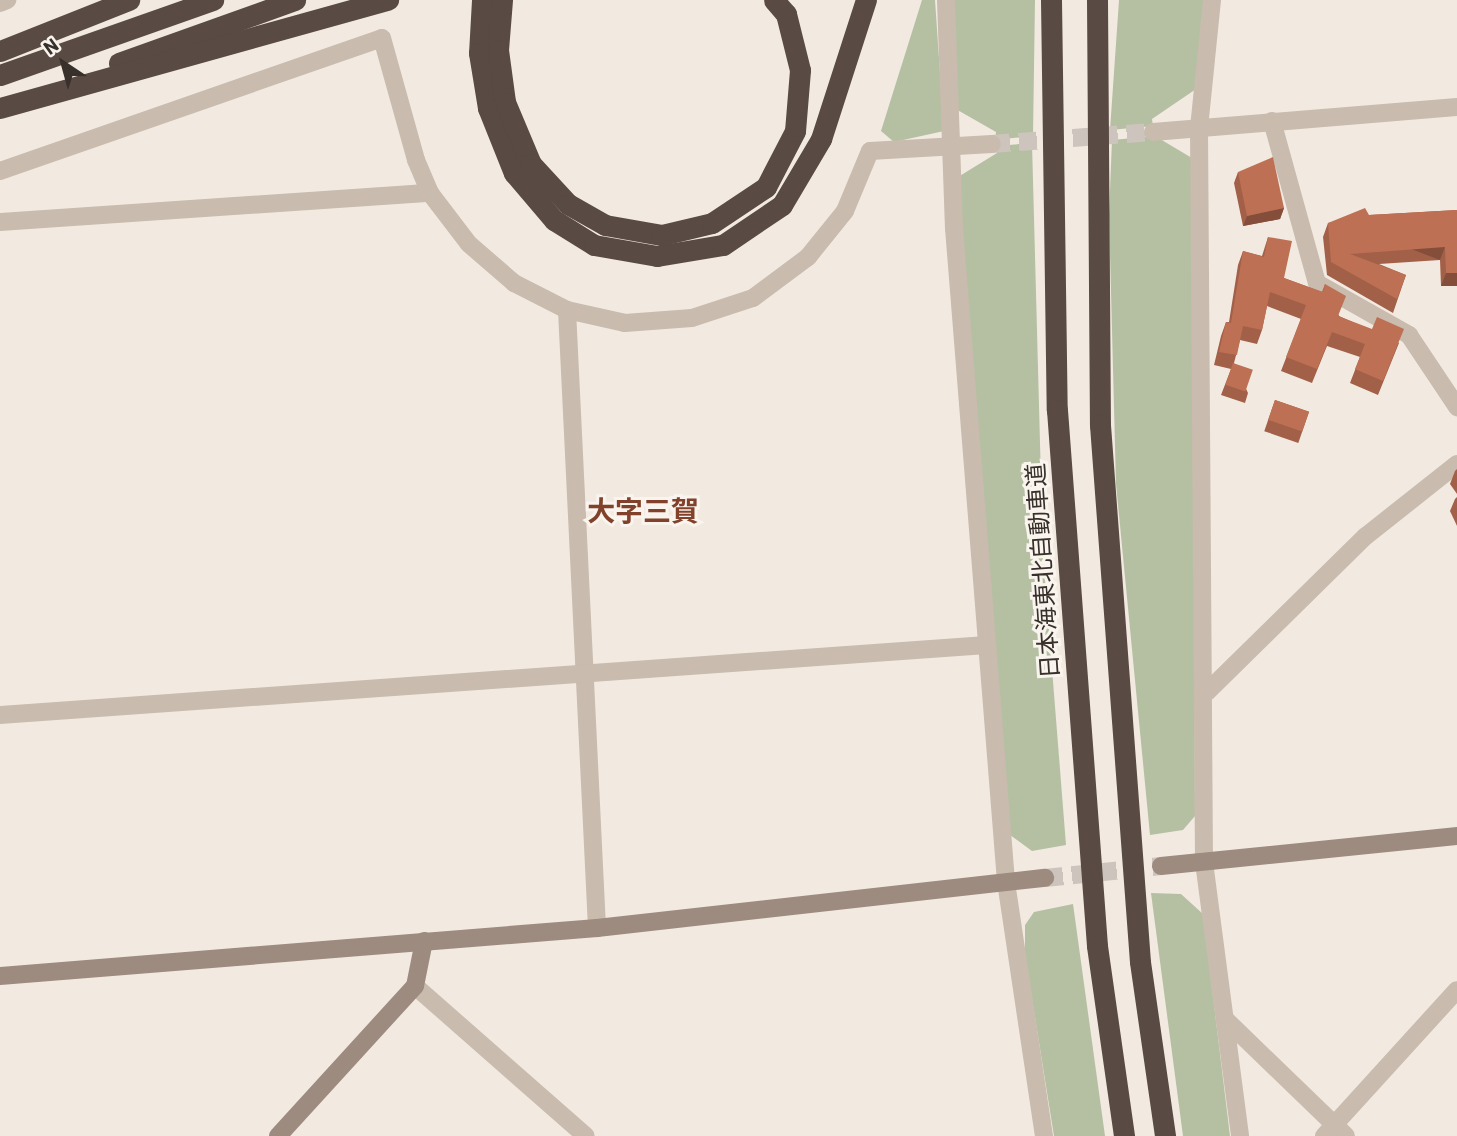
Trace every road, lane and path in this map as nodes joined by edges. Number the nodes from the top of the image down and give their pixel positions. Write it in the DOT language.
graph roads {
  1 [pos="7,0"];
  2 [pos="129,0"];
  3 [pos="213,0"];
  4 [pos="295,0"];
  5 [pos="388,0"];
  6 [pos="482,0"];
  7 [pos="502,0"];
  8 [pos="774,0"];
  9 [pos="866,0"];
  10 [pos="946,0"];
  11 [pos="1051,0"];
  12 [pos="1097,0"];
  13 [pos="1212,0"];
  14 [pos="0,3"];
  15 [pos="0,51"];
  16 [pos="489,51"];
  17 [pos="0,75"];
  18 [pos="0,106"];
  19 [pos="1457,107"];
  20 [pos="1272,121"];
  21 [pos="1199,127"];
  22 [pos="1153,132"];
  23 [pos="992,144"];
  24 [pos="951,146"];
  25 [pos="0,171"];
  26 [pos="430,193"];
  27 [pos="0,222"];
  28 [pos="567,310"];
  29 [pos="1457,407"];
  30 [pos="1457,464"];
  31 [pos="987,645"];
  32 [pos="584,674"];
  33 [pos="1207,692"];
  34 [pos="0,715"];
  35 [pos="1457,835"];
  36 [pos="1204,862"];
  37 [pos="1161,866"];
  38 [pos="1045,878"];
  39 [pos="1006,882"];
  40 [pos="597,928"];
  41 [pos="424,940"];
  42 [pos="0,976"];
  43 [pos="415,986"];
  44 [pos="1457,990"];
  45 [pos="1225,1019"];
  46 [pos="1334,1132"];
  47 [pos="278,1136"];
  48 [pos="586,1136"];
  49 [pos="1044,1136"];
  50 [pos="1124,1136"];
  51 [pos="1165,1136"];
  52 [pos="1240,1136"];
  1 -- 14 [label="street"];
  2 -- 15 [label="highway"];
  3 -- 17 [label="highway"];
  4 -- 18 [label="highway"];
  5 -- 18 [label="highway"];
  6 -- 16 [label="highway"];
  7 -- 16 [label="highway"];
  8 -- 16 [label="highway"];
  9 -- 16 [label="highway"];
  10 -- 24 [label="street"];
  11 -- 50 [label="highway, 日本海東北自動車道"];
  12 -- 51 [label="highway"];
  13 -- 21 [label="street"];
  19 -- 20 [label="street"];
  20 -- 21 [label="street"];
  20 -- 29 [label="street"];
  21 -- 22 [label="street"];
  21 -- 33 [label="street"];
  23 -- 24 [label="street"];
  24 -- 28 [label="street"];
  24 -- 31 [label="street"];
  25 -- 26 [label="street"];
  26 -- 27 [label="street"];
  26 -- 28 [label="street"];
  28 -- 32 [label="street"];
  30 -- 33 [label="street"];
  31 -- 32 [label="street"];
  31 -- 39 [label="street"];
  32 -- 34 [label="street"];
  32 -- 40 [label="street"];
  33 -- 36 [label="street"];
  35 -- 36 [label="street"];
  36 -- 37 [label="street"];
  36 -- 45 [label="street"];
  38 -- 39 [label="street"];
  39 -- 40 [label="street"];
  39 -- 49 [label="street"];
  40 -- 41 [label="street"];
  41 -- 42 [label="street"];
  41 -- 43 [label="street"];
  43 -- 47 [label="street"];
  43 -- 48 [label="street"];
  44 -- 46 [label="street"];
  45 -- 46 [label="street"];
  45 -- 52 [label="street"];
}
